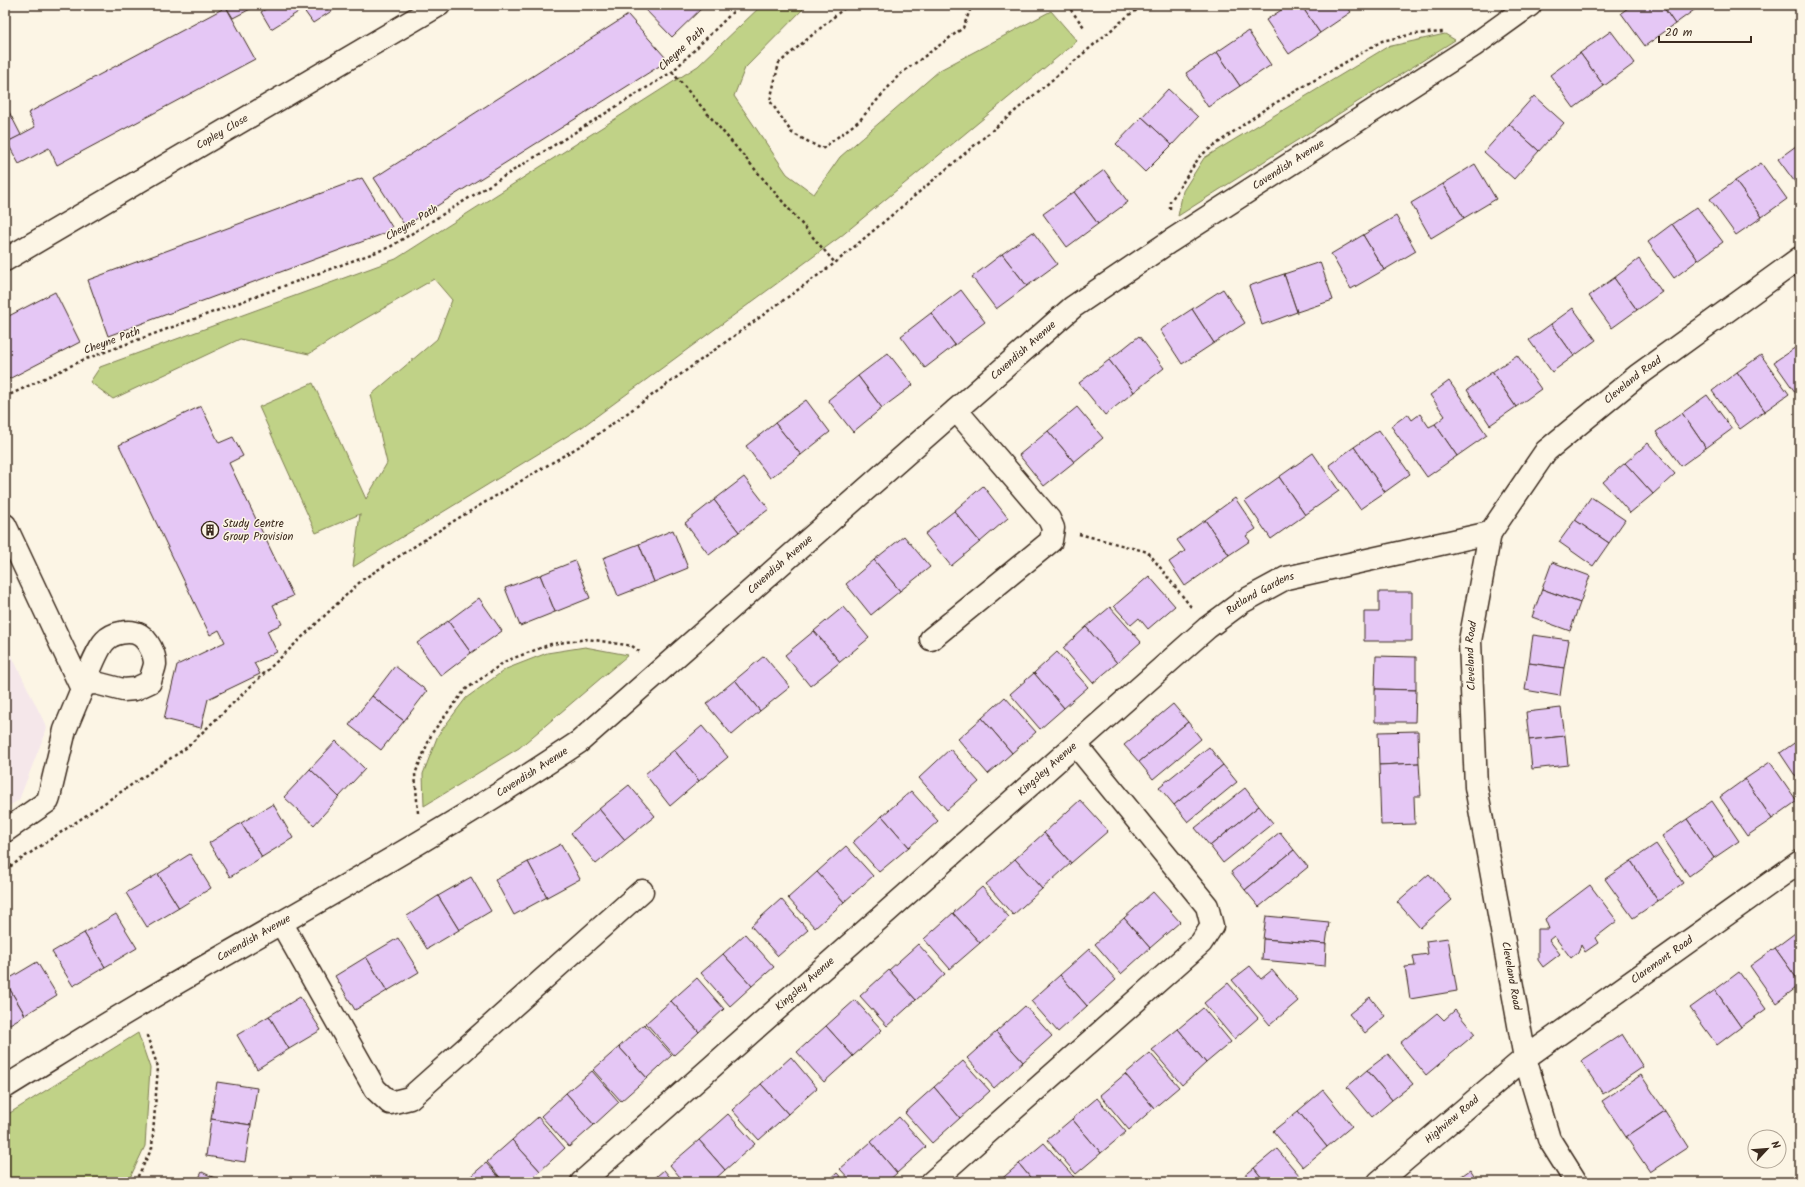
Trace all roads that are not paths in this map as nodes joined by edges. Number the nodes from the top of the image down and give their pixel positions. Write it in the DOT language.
graph roads {
  1 [pos="439,5"];
  2 [pos="1530,5"];
  3 [pos="1800,258"];
  4 [pos="5,260"];
  5 [pos="956,410"];
  6 [pos="5,525"];
  7 [pos="1490,533"];
  8 [pos="931,639"];
  9 [pos="1076,745"];
  10 [pos="5,831"];
  11 [pos="1800,862"];
  12 [pos="642,891"];
  13 [pos="282,924"];
  14 [pos="1525,1058"];
  15 [pos="5,1087"];
  16 [pos="582,1182"];
  17 [pos="932,1182"];
  18 [pos="1379,1182"];
  19 [pos="1576,1182"];
  1 -- 4 [label="street, Copley Close"];
  2 -- 5 [label="street, Cavendish Avenue"];
  3 -- 7 [label="street, Cleveland Road"];
  5 -- 8 [label="street"];
  5 -- 13 [label="street, Cavendish Avenue"];
  6 -- 10 [label="street"];
  7 -- 9 [label="street, Rutland Gardens"];
  7 -- 14 [label="street, Cleveland Road"];
  9 -- 16 [label="street, Kingsley Avenue"];
  9 -- 17 [label="street, Kingsley Avenue"];
  11 -- 14 [label="street, Claremont Road"];
  12 -- 13 [label="street"];
  13 -- 15 [label="street, Cavendish Avenue"];
  14 -- 18 [label="street, Highview Road"];
  14 -- 19 [label="street, Cleveland Road"];
}
